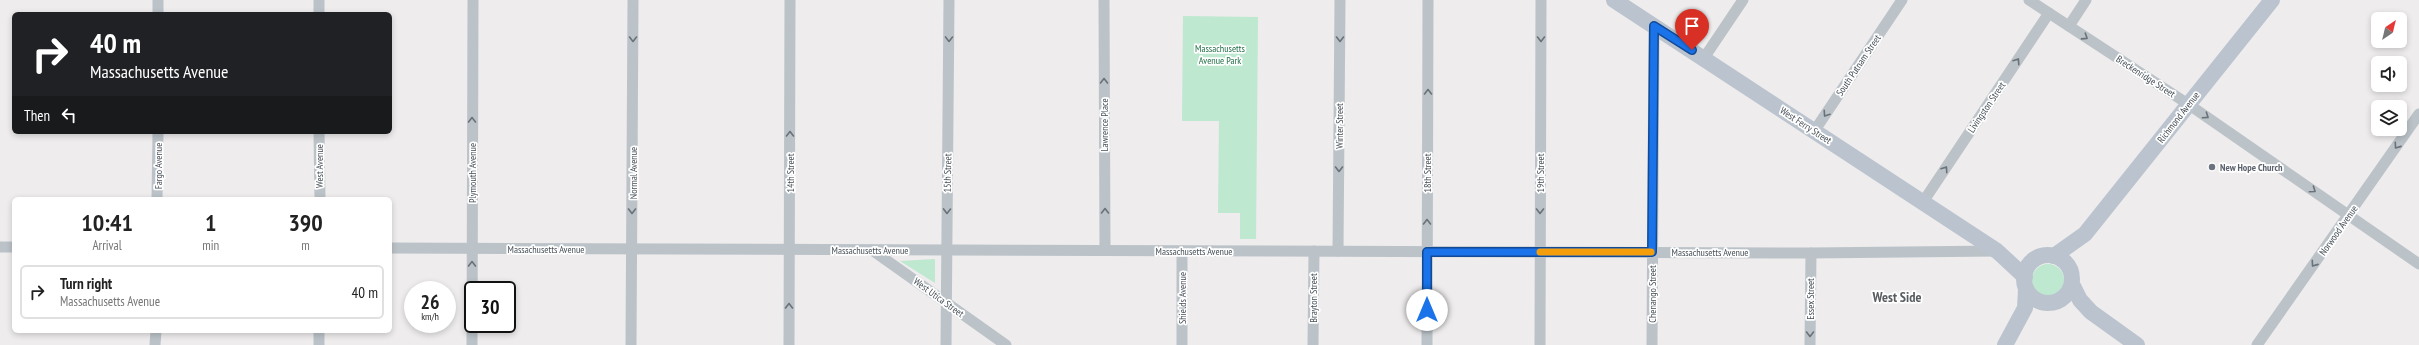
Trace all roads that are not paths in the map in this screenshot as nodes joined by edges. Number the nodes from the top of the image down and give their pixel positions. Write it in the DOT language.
graph roads {
  1 [pos="158,0"];
  2 [pos="319,0"];
  3 [pos="473,0"];
  4 [pos="634,0"];
  5 [pos="790,0"];
  6 [pos="949,0"];
  7 [pos="1104,0"];
  8 [pos="1340,0"];
  9 [pos="1428,0"];
  10 [pos="1541,0"];
  11 [pos="1614,0"];
  12 [pos="1743,0"];
  13 [pos="1902,0"];
  14 [pos="2030,0"];
  15 [pos="2086,0"];
  16 [pos="2272,0"];
  17 [pos="158,12"];
  18 [pos="319,12"];
  19 [pos="2049,13"];
  20 [pos="1654,26"];
  21 [pos="2069,26"];
  22 [pos="1704,58"];
  23 [pos="2188,104"];
  24 [pos="2419,114"];
  25 [pos="1815,130"];
  26 [pos="158,134"];
  27 [pos="319,134"];
  28 [pos="158,197"];
  29 [pos="320,197"];
  30 [pos="1923,202"];
  31 [pos="2348,215"];
  32 [pos="2085,234"];
  33 [pos="0,247"];
  34 [pos="12,247"];
  35 [pos="392,248"];
  36 [pos="472,248"];
  37 [pos="632,249"];
  38 [pos="790,249"];
  39 [pos="872,250"];
  40 [pos="946,250"];
  41 [pos="1105,250"];
  42 [pos="1182,251"];
  43 [pos="1314,251"];
  44 [pos="1338,251"];
  45 [pos="1998,251"];
  46 [pos="1427,252"];
  47 [pos="1540,252"];
  48 [pos="1652,252"];
  49 [pos="1811,253"];
  50 [pos="2054,256"];
  51 [pos="2037,258"];
  52 [pos="2419,264"];
  53 [pos="2071,277"];
  54 [pos="2026,283"];
  55 [pos="946,302"];
  56 [pos="2053,302"];
  57 [pos="2091,312"];
  58 [pos="156,333"];
  59 [pos="319,333"];
  60 [pos="2009,340"];
  61 [pos="155,345"];
  62 [pos="319,345"];
  63 [pos="472,345"];
  64 [pos="631,345"];
  65 [pos="789,345"];
  66 [pos="946,345"];
  67 [pos="1006,345"];
  68 [pos="1182,345"];
  69 [pos="1313,345"];
  70 [pos="1427,345"];
  71 [pos="1540,345"];
  72 [pos="1652,345"];
  73 [pos="1810,345"];
  74 [pos="2136,345"];
  75 [pos="2257,345"];
  1 -- 17 [label="street"];
  2 -- 18 [label="street"];
  36 -- 3 [label="street, Plymouth Avenue, one-way"];
  4 -- 37 [label="street, Normal Avenue, one-way"];
  38 -- 5 [label="street, 14th Street, one-way"];
  6 -- 40 [label="street, 15th Street, one-way"];
  41 -- 7 [label="street, Lawrence Place, one-way"];
  8 -- 44 [label="street, Winter Street, one-way"];
  46 -- 9 [label="street, 18th Street, one-way"];
  10 -- 47 [label="street, 19th Street, one-way"];
  11 -- 20 [label="street, West Ferry Street"];
  12 -- 22 [label="street"];
  13 -- 25 [label="street, South Putnam Street, one-way"];
  14 -- 19 [label="street, Breckenridge Street"];
  15 -- 21 [label="street"];
  16 -- 23 [label="street, Richmond Avenue"];
  19 -- 21 [label="street, Breckenridge Street"];
  30 -- 19 [label="street, Livingston Street, one-way"];
  20 -- 22 [label="street, West Ferry Street"];
  20 -- 48 [label="street, Chenango Street"];
  21 -- 23 [label="street, Breckenridge Street, one-way"];
  22 -- 25 [label="street, West Ferry Street"];
  23 -- 31 [label="street, Breckenridge Street, one-way"];
  23 -- 32 [label="street, Richmond Avenue"];
  24 -- 31 [label="street, Norwood Avenue, one-way"];
  25 -- 30 [label="street, West Ferry Street"];
  26 -- 28 [label="street, Fargo Avenue"];
  27 -- 29 [label="street, West Avenue"];
  30 -- 45 [label="street, West Ferry Street"];
  31 -- 52 [label="street, Breckenridge Street"];
  31 -- 75 [label="street, Norwood Avenue, one-way"];
  32 -- 50 [label="street, Richmond Avenue"];
  32 -- 53 [label="street, Richmond Avenue"];
  33 -- 34 [label="street"];
  35 -- 36 [label="street, Massachusetts Avenue"];
  36 -- 37 [label="street, Massachusetts Avenue"];
  63 -- 36 [label="street, Plymouth Avenue, one-way"];
  37 -- 38 [label="street, Massachusetts Avenue"];
  37 -- 64 [label="street, Normal Avenue"];
  38 -- 39 [label="street, Massachusetts Avenue"];
  65 -- 38 [label="street, 14th Street, one-way"];
  39 -- 40 [label="street, Massachusetts Avenue"];
  39 -- 55 [label="street, West Utica Street"];
  40 -- 41 [label="street, Massachusetts Avenue"];
  40 -- 55 [label="street, 15th Street"];
  41 -- 42 [label="street, Massachusetts Avenue"];
  42 -- 43 [label="street, Massachusetts Avenue"];
  42 -- 68 [label="street, Shields Avenue"];
  43 -- 44 [label="street, Massachusetts Avenue"];
  43 -- 69 [label="street, Brayton Street"];
  44 -- 46 [label="street, Massachusetts Avenue"];
  45 -- 49 [label="street, Massachusetts Avenue"];
  45 -- 51 [label="street, West Ferry Street"];
  45 -- 54 [label="street, West Ferry Street"];
  46 -- 47 [label="street, Massachusetts Avenue"];
  46 -- 70 [label="street, 18th Street"];
  47 -- 48 [label="street, Massachusetts Avenue"];
  47 -- 71 [label="street, 19th Street"];
  48 -- 49 [label="street, Massachusetts Avenue"];
  48 -- 72 [label="street, Chenango Street"];
  49 -- 73 [label="street, Essex Street, one-way"];
  50 -- 51 [label="street"];
  50 -- 53 [label="street"];
  51 -- 54 [label="street"];
  53 -- 56 [label="street"];
  53 -- 57 [label="street"];
  54 -- 56 [label="street"];
  54 -- 60 [label="street"];
  55 -- 66 [label="street, 15th Street"];
  55 -- 67 [label="street, West Utica Street"];
  56 -- 57 [label="street"];
  56 -- 60 [label="street"];
  57 -- 74 [label="street"];
  58 -- 61 [label="street"];
  59 -- 62 [label="street"];
}
